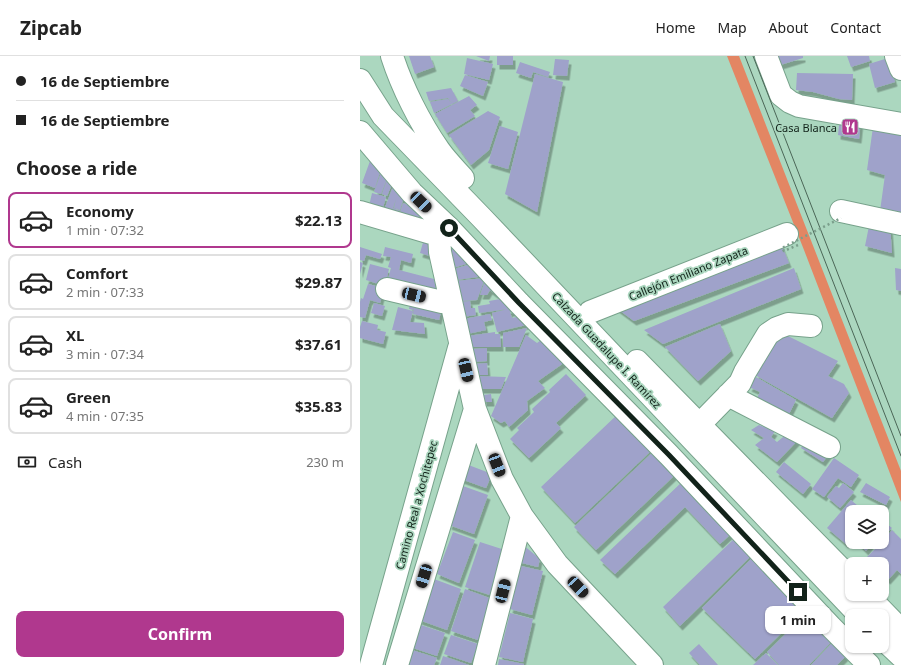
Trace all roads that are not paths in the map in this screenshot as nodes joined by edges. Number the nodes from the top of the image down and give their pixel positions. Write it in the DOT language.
graph roads {
  1 [pos="392,56"];
  2 [pos="766,56"];
  3 [pos="896,56"];
  4 [pos="901,69"];
  5 [pos="360,80"];
  6 [pos="901,124"];
  7 [pos="360,132"];
  8 [pos="360,212"];
  9 [pos="841,214"];
  10 [pos="901,224"];
  11 [pos="444,231"];
  12 [pos="793,239"];
  13 [pos="387,289"];
  14 [pos="450,302"];
  15 [pos="590,312"];
  16 [pos="811,326"];
  17 [pos="460,345"];
  18 [pos="728,395"];
  19 [pos="475,409"];
  20 [pos="700,424"];
  21 [pos="829,447"];
  22 [pos="522,516"];
  23 [pos="845,573"];
  24 [pos="873,601"];
  25 [pos="853,609"];
  26 [pos="901,630"];
  27 [pos="889,645"];
  28 [pos="901,656"];
  29 [pos="371,665"];
  30 [pos="397,665"];
  31 [pos="484,665"];
  32 [pos="652,665"];
  33 [pos="869,665"];
  1 -- 15 [label="street, Calzada Guadalupe I. Ramírez"];
  2 -- 6 [label="street"];
  3 -- 4 [label="street"];
  5 -- 25 [label="street, Calzada Guadalupe I. Ramírez"];
  7 -- 11 [label="street"];
  8 -- 11 [label="street"];
  9 -- 10 [label="street"];
  11 -- 14 [label="street"];
  11 -- 33 [label="street"];
  12 -- 15 [label="street, Callejón Emiliano Zapata"];
  13 -- 14 [label="street"];
  14 -- 17 [label="street"];
  15 -- 20 [label="street, Calzada Guadalupe I. Ramírez"];
  16 -- 18 [label="street"];
  17 -- 19 [label="street"];
  17 -- 29 [label="street, Camino Real a Xochitepec"];
  18 -- 20 [label="street"];
  18 -- 21 [label="street"];
  19 -- 22 [label="street"];
  19 -- 30 [label="street"];
  20 -- 23 [label="street, Calzada Guadalupe I. Ramírez"];
  22 -- 31 [label="street"];
  22 -- 32 [label="street"];
  24 -- 26 [label="street"];
  27 -- 28 [label="street"];
}
